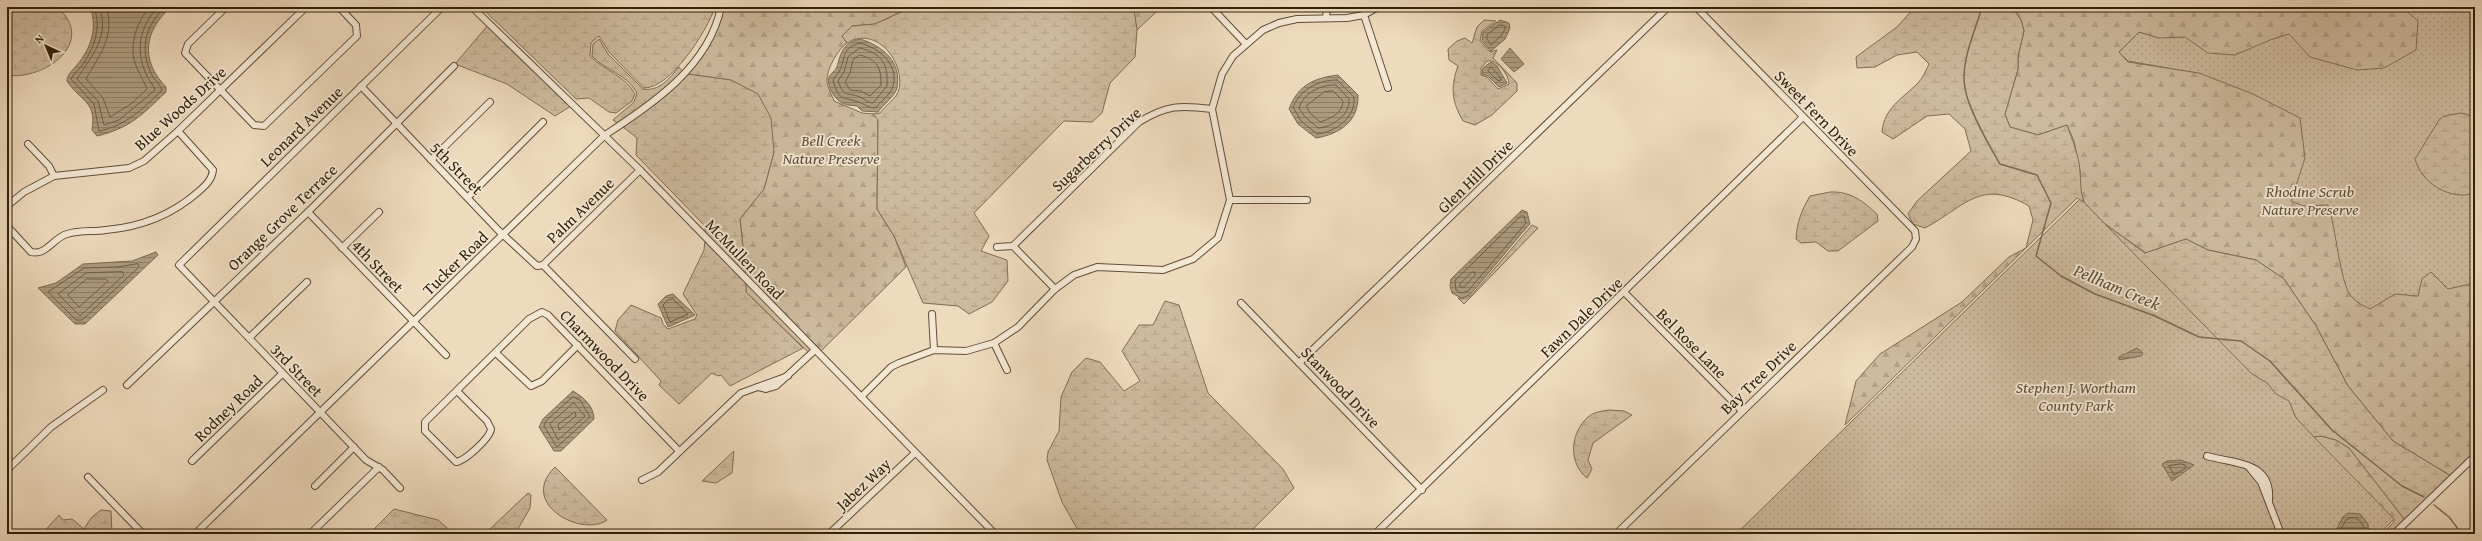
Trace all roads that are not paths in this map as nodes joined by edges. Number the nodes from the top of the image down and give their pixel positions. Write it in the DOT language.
graph roads {
  1 [pos="226,7"];
  2 [pos="306,7"];
  3 [pos="339,7"];
  4 [pos="442,7"];
  5 [pos="472,7"];
  6 [pos="721,7"];
  7 [pos="1211,7"];
  8 [pos="1327,7"];
  9 [pos="1378,7"];
  10 [pos="1668,7"];
  11 [pos="1696,7"];
  12 [pos="1364,15"];
  13 [pos="1326,18"];
  14 [pos="1245,43"];
  15 [pos="454,66"];
  16 [pos="361,86"];
  17 [pos="1388,88"];
  18 [pos="220,90"];
  19 [pos="490,102"];
  20 [pos="1212,109"];
  21 [pos="1803,117"];
  22 [pos="543,122"];
  23 [pos="396,124"];
  24 [pos="178,131"];
  25 [pos="605,136"];
  26 [pos="28,144"];
  27 [pos="431,160"];
  28 [pos="640,170"];
  29 [pos="54,176"];
  30 [pos="468,197"];
  31 [pos="1230,200"];
  32 [pos="1307,200"];
  33 [pos="7,206"];
  34 [pos="308,212"];
  35 [pos="378,212"];
  36 [pos="7,226"];
  37 [pos="504,234"];
  38 [pos="1916,239"];
  39 [pos="1013,246"];
  40 [pos="997,247"];
  41 [pos="342,248"];
  42 [pos="179,265"];
  43 [pos="540,265"];
  44 [pos="307,282"];
  45 [pos="1055,289"];
  46 [pos="1625,293"];
  47 [pos="214,301"];
  48 [pos="1241,303"];
  49 [pos="932,314"];
  50 [pos="414,322"];
  51 [pos="248,338"];
  52 [pos="994,343"];
  53 [pos="578,345"];
  54 [pos="815,350"];
  55 [pos="934,350"];
  56 [pos="496,352"];
  57 [pos="446,355"];
  58 [pos="635,359"];
  59 [pos="1299,363"];
  60 [pos="1007,370"];
  61 [pos="282,374"];
  62 [pos="788,376"];
  63 [pos="127,385"];
  64 [pos="758,387"];
  65 [pos="103,390"];
  66 [pos="457,391"];
  67 [pos="861,397"];
  68 [pos="1742,411"];
  69 [pos="320,413"];
  70 [pos="354,447"];
  71 [pos="679,451"];
  72 [pos="915,453"];
  73 [pos="2207,456"];
  74 [pos="2475,456"];
  75 [pos="192,461"];
  76 [pos="379,467"];
  77 [pos="7,470"];
  78 [pos="88,477"];
  79 [pos="642,480"];
  80 [pos="315,486"];
  81 [pos="400,488"];
  82 [pos="1422,490"];
  83 [pos="143,534"];
  84 [pos="195,534"];
  85 [pos="310,534"];
  86 [pos="830,534"];
  87 [pos="995,534"];
  88 [pos="1375,534"];
  89 [pos="1616,534"];
  90 [pos="2281,534"];
  91 [pos="2394,534"];
  1 -- 18 [label="street"];
  2 -- 18 [label="street, Blue Woods Drive"];
  3 -- 18 [label="street"];
  4 -- 16 [label="street, Leonard Avenue"];
  5 -- 25 [label="street, McMullen Road"];
  6 -- 25 [label="street, Tucker Road"];
  7 -- 14 [label="street"];
  8 -- 13 [label="street"];
  9 -- 12 [label="street"];
  10 -- 59 [label="street, Glen Hill Drive"];
  11 -- 21 [label="street, Sweet Fern Drive"];
  12 -- 13 [label="street"];
  12 -- 17 [label="street"];
  13 -- 14 [label="street"];
  14 -- 20 [label="street"];
  15 -- 23 [label="street, Orange Grove Terrace"];
  16 -- 23 [label="street, 5th Street"];
  16 -- 42 [label="street, Leonard Avenue"];
  18 -- 24 [label="street, Blue Woods Drive"];
  19 -- 27 [label="street"];
  20 -- 31 [label="street"];
  20 -- 39 [label="street, Sugarberry Drive"];
  21 -- 38 [label="street, Sweet Fern Drive"];
  21 -- 46 [label="street, Fawn Dale Drive"];
  22 -- 30 [label="street"];
  23 -- 27 [label="street, 5th Street"];
  23 -- 34 [label="street, Orange Grove Terrace"];
  24 -- 29 [label="street, Blue Woods Drive"];
  24 -- 36 [label="street"];
  25 -- 28 [label="street, McMullen Road"];
  25 -- 37 [label="street, Tucker Road"];
  26 -- 29 [label="street"];
  27 -- 30 [label="street, 5th Street"];
  28 -- 43 [label="street, Palm Avenue"];
  28 -- 54 [label="street, McMullen Road"];
  29 -- 33 [label="street, Blue Woods Drive"];
  30 -- 37 [label="street, 5th Street"];
  31 -- 32 [label="street"];
  31 -- 45 [label="street"];
  34 -- 41 [label="street, 4th Street"];
  34 -- 47 [label="street, Orange Grove Terrace"];
  35 -- 41 [label="street"];
  37 -- 43 [label="street, 5th Street"];
  37 -- 50 [label="street, Tucker Road"];
  38 -- 68 [label="street, Bay Tree Drive"];
  39 -- 40 [label="street"];
  39 -- 45 [label="street"];
  41 -- 50 [label="street, 4th Street"];
  42 -- 47 [label="street, 3rd Street"];
  43 -- 58 [label="street, 5th Street"];
  44 -- 51 [label="street"];
  45 -- 52 [label="street"];
  46 -- 68 [label="street, Bel Rose Lane"];
  46 -- 82 [label="street, Fawn Dale Drive"];
  47 -- 51 [label="street, 3rd Street"];
  47 -- 63 [label="street, Orange Grove Terrace"];
  48 -- 59 [label="street, Stanwood Drive"];
  49 -- 55 [label="street"];
  50 -- 57 [label="street, 4th Street"];
  50 -- 69 [label="street, Tucker Road"];
  51 -- 61 [label="street, 3rd Street"];
  52 -- 55 [label="street"];
  52 -- 60 [label="street"];
  53 -- 56 [label="street, Charmwood Drive"];
  53 -- 56 [label="street"];
  53 -- 71 [label="street, Charmwood Drive"];
  54 -- 62 [label="street"];
  54 -- 67 [label="street, McMullen Road"];
  55 -- 67 [label="street"];
  56 -- 66 [label="street, Charmwood Drive"];
  59 -- 82 [label="street, Stanwood Drive"];
  61 -- 69 [label="street, 3rd Street"];
  61 -- 75 [label="street, Rodney Road"];
  62 -- 64 [label="street"];
  62 -- 64 [label="street"];
  64 -- 71 [label="street"];
  65 -- 77 [label="street"];
  66 -- 66 [label="street, Charmwood Drive"];
  67 -- 72 [label="street, McMullen Road"];
  68 -- 89 [label="street, Bay Tree Drive"];
  69 -- 70 [label="street, 3rd Street"];
  69 -- 84 [label="street, Tucker Road"];
  70 -- 76 [label="street, 3rd Street"];
  70 -- 80 [label="street"];
  71 -- 79 [label="street"];
  72 -- 86 [label="street, Jabez Way"];
  72 -- 87 [label="street, McMullen Road"];
  73 -- 90 [label="street"];
  74 -- 91 [label="street"];
  76 -- 81 [label="street, 3rd Street"];
  76 -- 85 [label="street"];
  78 -- 83 [label="street"];
  82 -- 88 [label="street, Fawn Dale Drive"];
}
